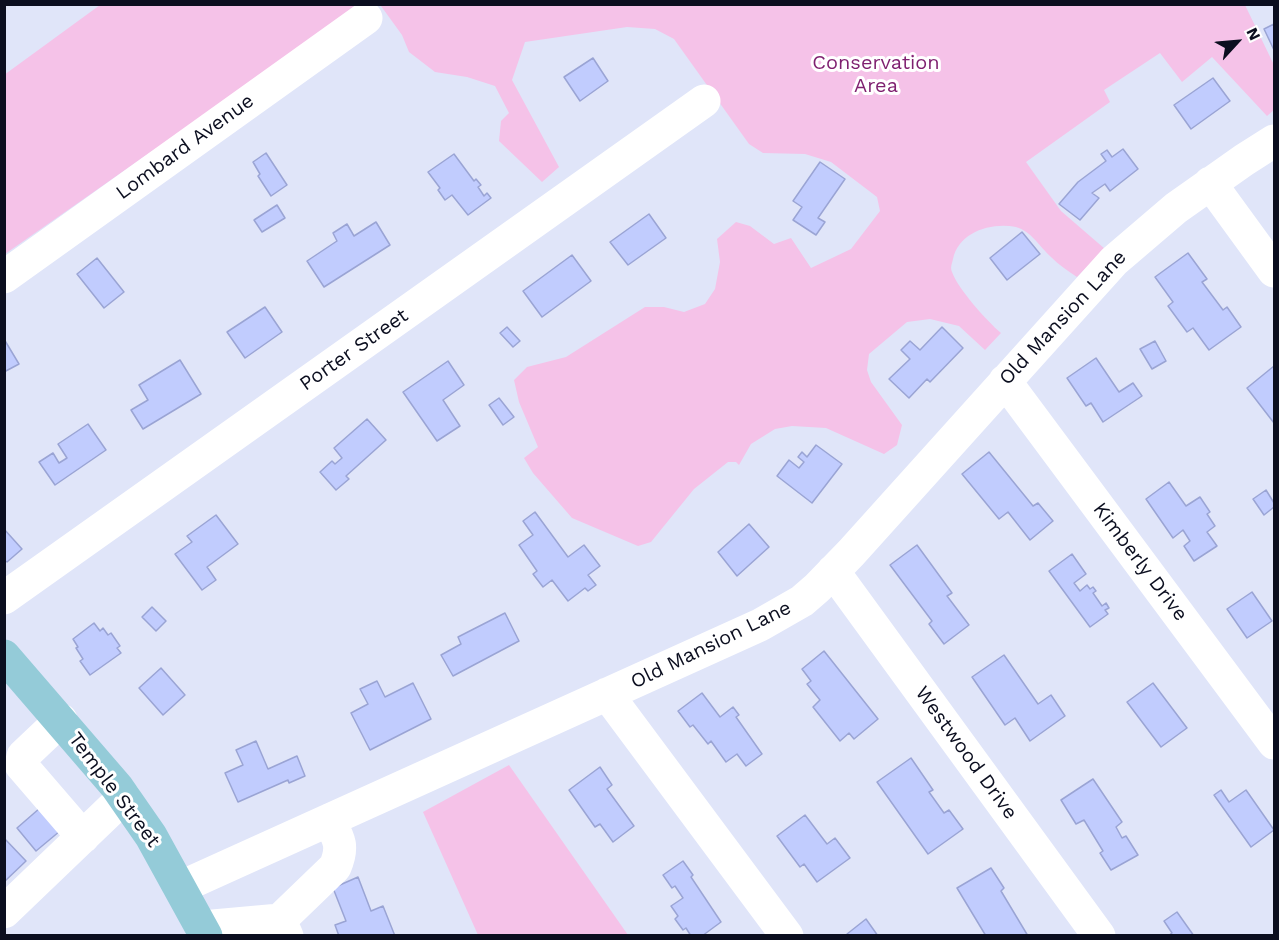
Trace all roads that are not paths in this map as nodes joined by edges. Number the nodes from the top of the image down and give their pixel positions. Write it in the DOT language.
graph roads {
  1 [pos="366,18"];
  2 [pos="704,101"];
  3 [pos="1275,141"];
  4 [pos="1210,183"];
  5 [pos="1275,271"];
  6 [pos="4,277"];
  7 [pos="1005,381"];
  8 [pos="833,571"];
  9 [pos="4,598"];
  10 [pos="4,656"];
  11 [pos="607,694"];
  12 [pos="61,720"];
  13 [pos="1275,743"];
  14 [pos="124,797"];
  15 [pos="329,820"];
  16 [pos="83,837"];
  17 [pos="181,887"];
  18 [pos="4,912"];
  19 [pos="283,928"];
  20 [pos="204,931"];
  21 [pos="787,936"];
  22 [pos="1099,936"];
  1 -- 6 [label="street, Lombard Avenue"];
  2 -- 9 [label="street, Porter Street"];
  3 -- 4 [label="street, Old Mansion Lane"];
  4 -- 5 [label="street"];
  4 -- 7 [label="street, Old Mansion Lane"];
  7 -- 8 [label="street, Old Mansion Lane"];
  7 -- 13 [label="street, Kimberly Drive"];
  8 -- 11 [label="street, Old Mansion Lane"];
  8 -- 22 [label="street, Westwood Drive"];
  10 -- 12 [label="main road, Temple Street"];
  11 -- 15 [label="street, Old Mansion Lane"];
  11 -- 21 [label="street"];
  12 -- 14 [label="main road, Temple Street"];
  12 -- 16 [label="street"];
  14 -- 16 [label="street"];
  14 -- 17 [label="main road, Temple Street"];
  15 -- 17 [label="street, Old Mansion Lane"];
  15 -- 19 [label="street"];
  16 -- 18 [label="street"];
  17 -- 20 [label="main road, Temple Street"];
  19 -- 20 [label="street"];
}
